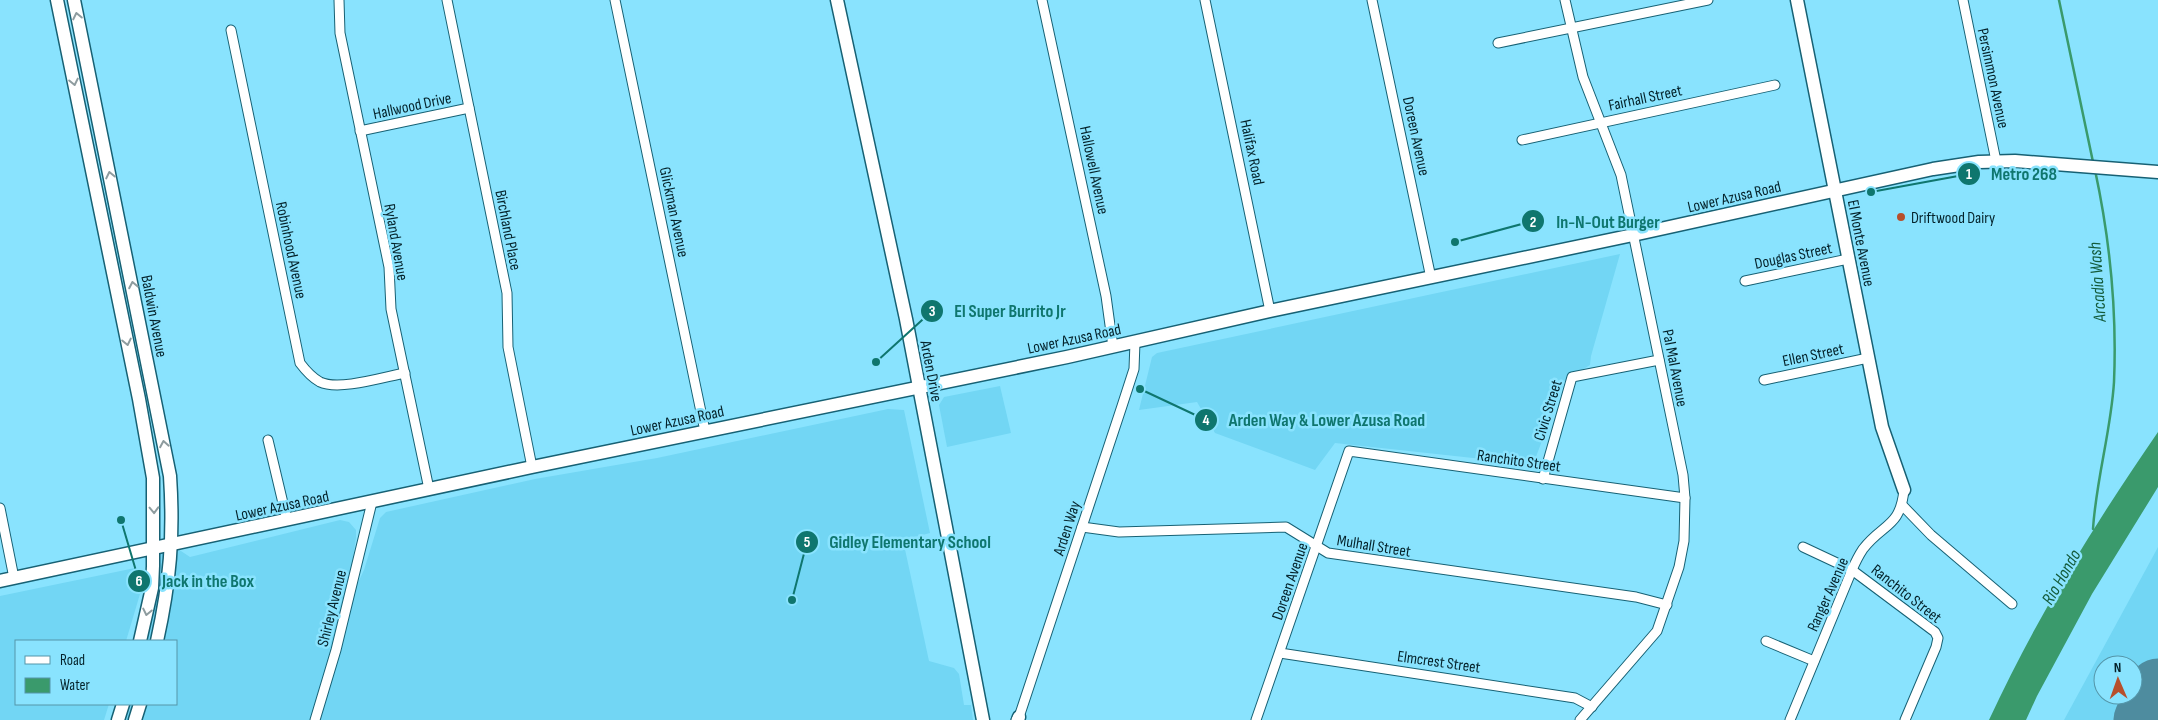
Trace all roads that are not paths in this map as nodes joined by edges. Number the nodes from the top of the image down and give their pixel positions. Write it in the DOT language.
graph roads {
  1 [pos="57,0"];
  2 [pos="74,0"];
  3 [pos="339,0"];
  4 [pos="447,0"];
  5 [pos="614,0"];
  6 [pos="837,0"];
  7 [pos="1042,0"];
  8 [pos="1206,0"];
  9 [pos="1372,0"];
  10 [pos="1565,0"];
  11 [pos="1708,0"];
  12 [pos="1796,0"];
  13 [pos="1963,0"];
  14 [pos="1571,29"];
  15 [pos="231,30"];
  16 [pos="1498,43"];
  17 [pos="1775,84"];
  18 [pos="470,108"];
  19 [pos="1600,122"];
  20 [pos="360,131"];
  21 [pos="1522,140"];
  22 [pos="1996,161"];
  23 [pos="2158,172"];
  24 [pos="1836,191"];
  25 [pos="120,222"];
  26 [pos="103,225"];
  27 [pos="1633,236"];
  28 [pos="1848,259"];
  29 [pos="1432,278"];
  30 [pos="1745,281"];
  31 [pos="1270,311"];
  32 [pos="1135,342"];
  33 [pos="1113,347"];
  34 [pos="1868,358"];
  35 [pos="1660,360"];
  36 [pos="405,373"];
  37 [pos="1764,380"];
  38 [pos="918,387"];
  39 [pos="705,430"];
  40 [pos="268,440"];
  41 [pos="1349,451"];
  42 [pos="532,467"];
  43 [pos="1543,479"];
  44 [pos="429,489"];
  45 [pos="1904,490"];
  46 [pos="1685,498"];
  47 [pos="372,502"];
  48 [pos="1902,505"];
  49 [pos="0,508"];
  50 [pos="287,520"];
  51 [pos="1082,527"];
  52 [pos="172,545"];
  53 [pos="1317,545"];
  54 [pos="155,547"];
  55 [pos="1803,547"];
  56 [pos="1852,570"];
  57 [pos="14,578"];
  58 [pos="0,581"];
  59 [pos="2012,604"];
  60 [pos="1667,605"];
  61 [pos="140,640"];
  62 [pos="157,640"];
  63 [pos="1766,641"];
  64 [pos="1280,653"];
  65 [pos="1814,661"];
  66 [pos="123,705"];
  67 [pos="140,705"];
  68 [pos="1592,707"];
  69 [pos="1018,719"];
  70 [pos="118,720"];
  71 [pos="136,720"];
  72 [pos="315,720"];
  73 [pos="983,720"];
  74 [pos="1256,720"];
  75 [pos="1580,720"];
  76 [pos="1790,720"];
  77 [pos="1905,720"];
  1 -- 26 [label="main road, Baldwin Avenue, one-way"];
  25 -- 2 [label="main road, Baldwin Avenue, one-way"];
  3 -- 20 [label="street, Ryland Avenue"];
  4 -- 18 [label="street, Birchland Place"];
  5 -- 39 [label="street, Glickman Avenue"];
  6 -- 38 [label="main road, Arden Drive"];
  7 -- 33 [label="street, Hallowell Avenue"];
  8 -- 31 [label="street, Halifax Road"];
  9 -- 29 [label="street, Doreen Avenue"];
  10 -- 14 [label="street, Pal Mal Avenue"];
  11 -- 14 [label="street"];
  12 -- 24 [label="main road, El Monte Avenue"];
  13 -- 22 [label="street, Persimmon Avenue"];
  14 -- 16 [label="street"];
  14 -- 19 [label="street, Pal Mal Avenue"];
  15 -- 36 [label="street, Robinhood Avenue"];
  17 -- 19 [label="street, Fairhall Street"];
  18 -- 20 [label="street, Hallwood Drive"];
  18 -- 42 [label="street, Birchland Place"];
  19 -- 21 [label="street, Fairhall Street"];
  19 -- 27 [label="street, Pal Mal Avenue"];
  20 -- 36 [label="street, Ryland Avenue"];
  22 -- 23 [label="main road, Lower Azusa Road"];
  22 -- 24 [label="main road, Lower Azusa Road"];
  24 -- 27 [label="main road, Lower Azusa Road"];
  24 -- 28 [label="main road, El Monte Avenue"];
  25 -- 26 [label="main road"];
  52 -- 25 [label="main road, Baldwin Avenue, one-way"];
  26 -- 54 [label="main road, Baldwin Avenue, one-way"];
  27 -- 29 [label="main road, Lower Azusa Road"];
  27 -- 35 [label="street, Pal Mal Avenue"];
  28 -- 30 [label="street, Douglas Street"];
  28 -- 34 [label="main road, El Monte Avenue"];
  29 -- 31 [label="main road, Lower Azusa Road"];
  31 -- 32 [label="main road, Lower Azusa Road"];
  32 -- 33 [label="main road, Lower Azusa Road"];
  32 -- 51 [label="street, Arden Way"];
  33 -- 38 [label="main road, Lower Azusa Road"];
  34 -- 37 [label="street, Ellen Street"];
  34 -- 45 [label="main road, El Monte Avenue"];
  35 -- 43 [label="street, Civic Street"];
  35 -- 46 [label="street, Pal Mal Avenue"];
  36 -- 44 [label="street, Ryland Avenue"];
  38 -- 39 [label="main road, Lower Azusa Road"];
  38 -- 73 [label="main road, Arden Drive"];
  39 -- 42 [label="main road, Lower Azusa Road"];
  40 -- 50 [label="street"];
  41 -- 43 [label="street, Ranchito Street"];
  41 -- 53 [label="street, Doreen Avenue"];
  42 -- 44 [label="main road, Lower Azusa Road"];
  43 -- 46 [label="street, Ranchito Street"];
  44 -- 47 [label="main road, Lower Azusa Road"];
  45 -- 48 [label="street, Ranger Avenue"];
  46 -- 60 [label="street, Pal Mal Avenue"];
  47 -- 50 [label="main road, Lower Azusa Road"];
  47 -- 72 [label="street, Shirley Avenue"];
  48 -- 56 [label="street, Ranger Avenue"];
  48 -- 59 [label="street"];
  49 -- 57 [label="street"];
  50 -- 52 [label="main road, Lower Azusa Road"];
  51 -- 53 [label="street, Mulhall Street"];
  51 -- 69 [label="street, Arden Way"];
  52 -- 54 [label="main road, Lower Azusa Road"];
  52 -- 62 [label="main road, Baldwin Avenue"];
  53 -- 60 [label="street, Mulhall Street"];
  53 -- 64 [label="street, Doreen Avenue"];
  54 -- 57 [label="main road, Lower Azusa Road"];
  54 -- 61 [label="main road, Baldwin Avenue, one-way"];
  55 -- 56 [label="street, Ranchito Street"];
  56 -- 65 [label="street, Ranger Avenue"];
  56 -- 77 [label="street, Ranchito Street"];
  57 -- 58 [label="main road, Lower Azusa Road"];
  60 -- 68 [label="street, Pal Mal Avenue"];
  63 -- 65 [label="street"];
  64 -- 68 [label="street, Elmcrest Street"];
  64 -- 74 [label="street, Doreen Avenue"];
  65 -- 76 [label="street, Ranger Avenue"];
  66 -- 70 [label="main road"];
  67 -- 71 [label="main road"];
  68 -- 75 [label="street, Pal Mal Avenue"];
}
